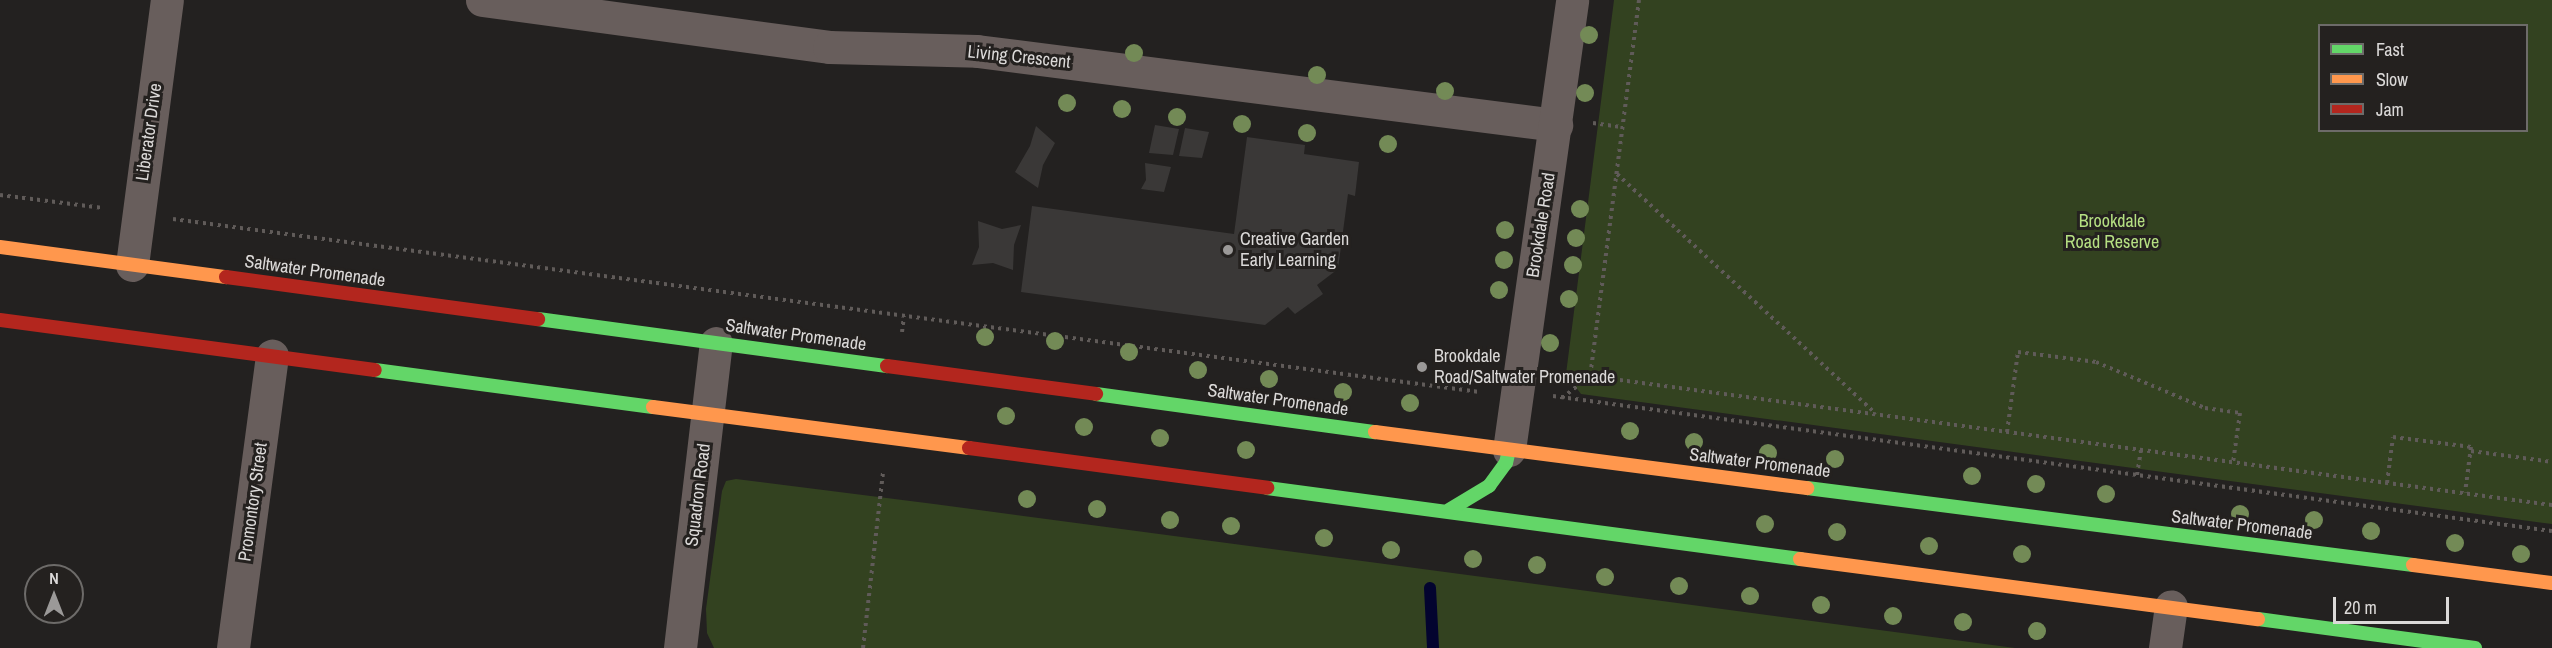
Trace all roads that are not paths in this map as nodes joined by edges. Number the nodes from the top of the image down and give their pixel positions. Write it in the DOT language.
graph roads {
  1 [pos="167,0"];
  2 [pos="482,0"];
  3 [pos="1572,0"];
  4 [pos="1556,125"];
  5 [pos="0,248"];
  6 [pos="132,265"];
  7 [pos="0,320"];
  8 [pos="716,343"];
  9 [pos="272,356"];
  10 [pos="708,415"];
  11 [pos="1509,450"];
  12 [pos="1449,510"];
  13 [pos="2552,583"];
  14 [pos="2171,606"];
  15 [pos="233,648"];
  16 [pos="680,648"];
  17 [pos="2165,648"];
  18 [pos="2475,648"];
  1 -- 6 [label="street, Liberator Drive"];
  2 -- 4 [label="street, Living Crescent"];
  3 -- 4 [label="street, Brookdale Road"];
  4 -- 11 [label="street, Brookdale Road"];
  5 -- 6 [label="street, Saltwater Promenade"];
  6 -- 8 [label="street, Saltwater Promenade"];
  7 -- 9 [label="street"];
  8 -- 10 [label="street, Squadron Road"];
  8 -- 11 [label="street, Saltwater Promenade"];
  9 -- 10 [label="street"];
  9 -- 15 [label="street, Promontory Street"];
  10 -- 12 [label="street"];
  10 -- 16 [label="street, Squadron Road"];
  11 -- 12 [label="street"];
  11 -- 13 [label="street, Saltwater Promenade"];
  12 -- 14 [label="street"];
  14 -- 17 [label="street"];
  14 -- 18 [label="street"];
}
